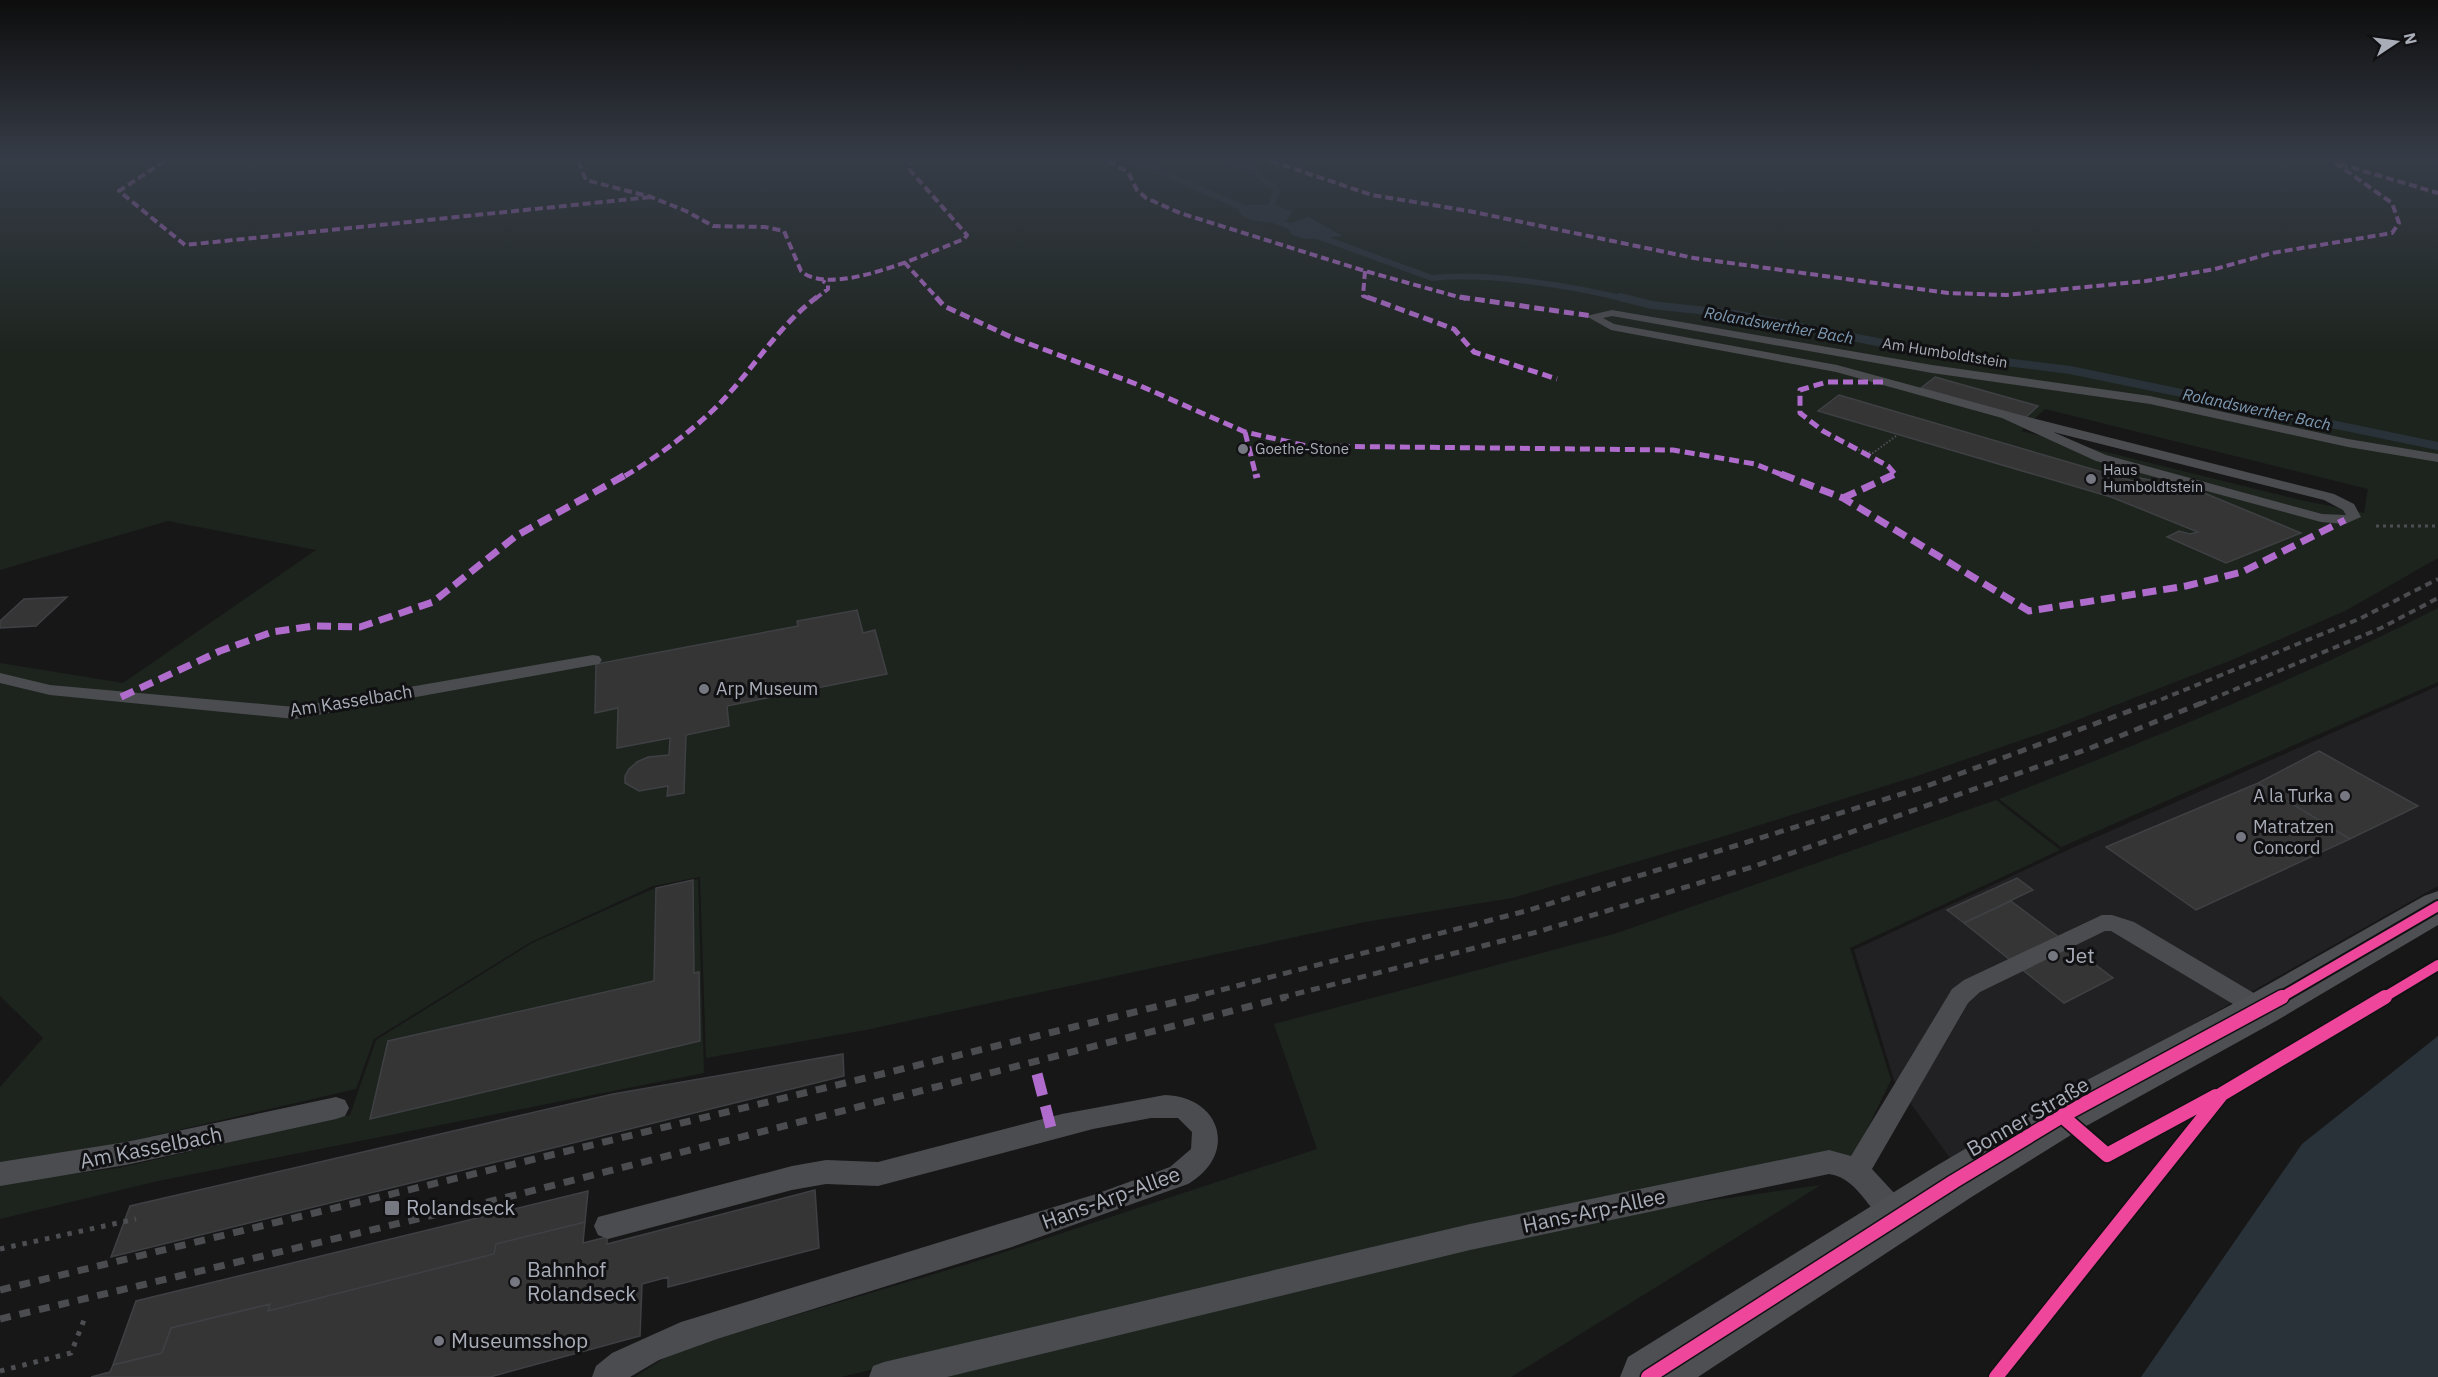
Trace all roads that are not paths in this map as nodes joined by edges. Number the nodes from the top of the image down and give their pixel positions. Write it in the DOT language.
graph roads {
  1 [pos="2007,416"];
  2 [pos="2438,458"];
  3 [pos="593,660"];
  4 [pos="0,678"];
  5 [pos="2438,906"];
  6 [pos="2261,1009"];
  7 [pos="336,1108"];
  8 [pos="1856,1171"];
  9 [pos="0,1174"];
  10 [pos="1898,1218"];
  11 [pos="608,1226"];
  12 [pos="607,1377"];
  13 [pos="884,1377"];
  14 [pos="1648,1377"];
  1 -- 1 [label="lane, Am Humboldtstein"];
  1 -- 2 [label="lane, Am Humboldtstein"];
  3 -- 4 [label="lane, Am Kasselbach"];
  5 -- 6 [label="main road, Bonner Straße"];
  6 -- 8 [label="lane"];
  6 -- 10 [label="main road, Bonner Straße"];
  7 -- 9 [label="lane, Am Kasselbach"];
  8 -- 10 [label="lane"];
  8 -- 13 [label="lane, Hans-Arp-Allee"];
  10 -- 14 [label="main road, Bonner Straße"];
  11 -- 12 [label="lane, Hans-Arp-Allee"];
}
